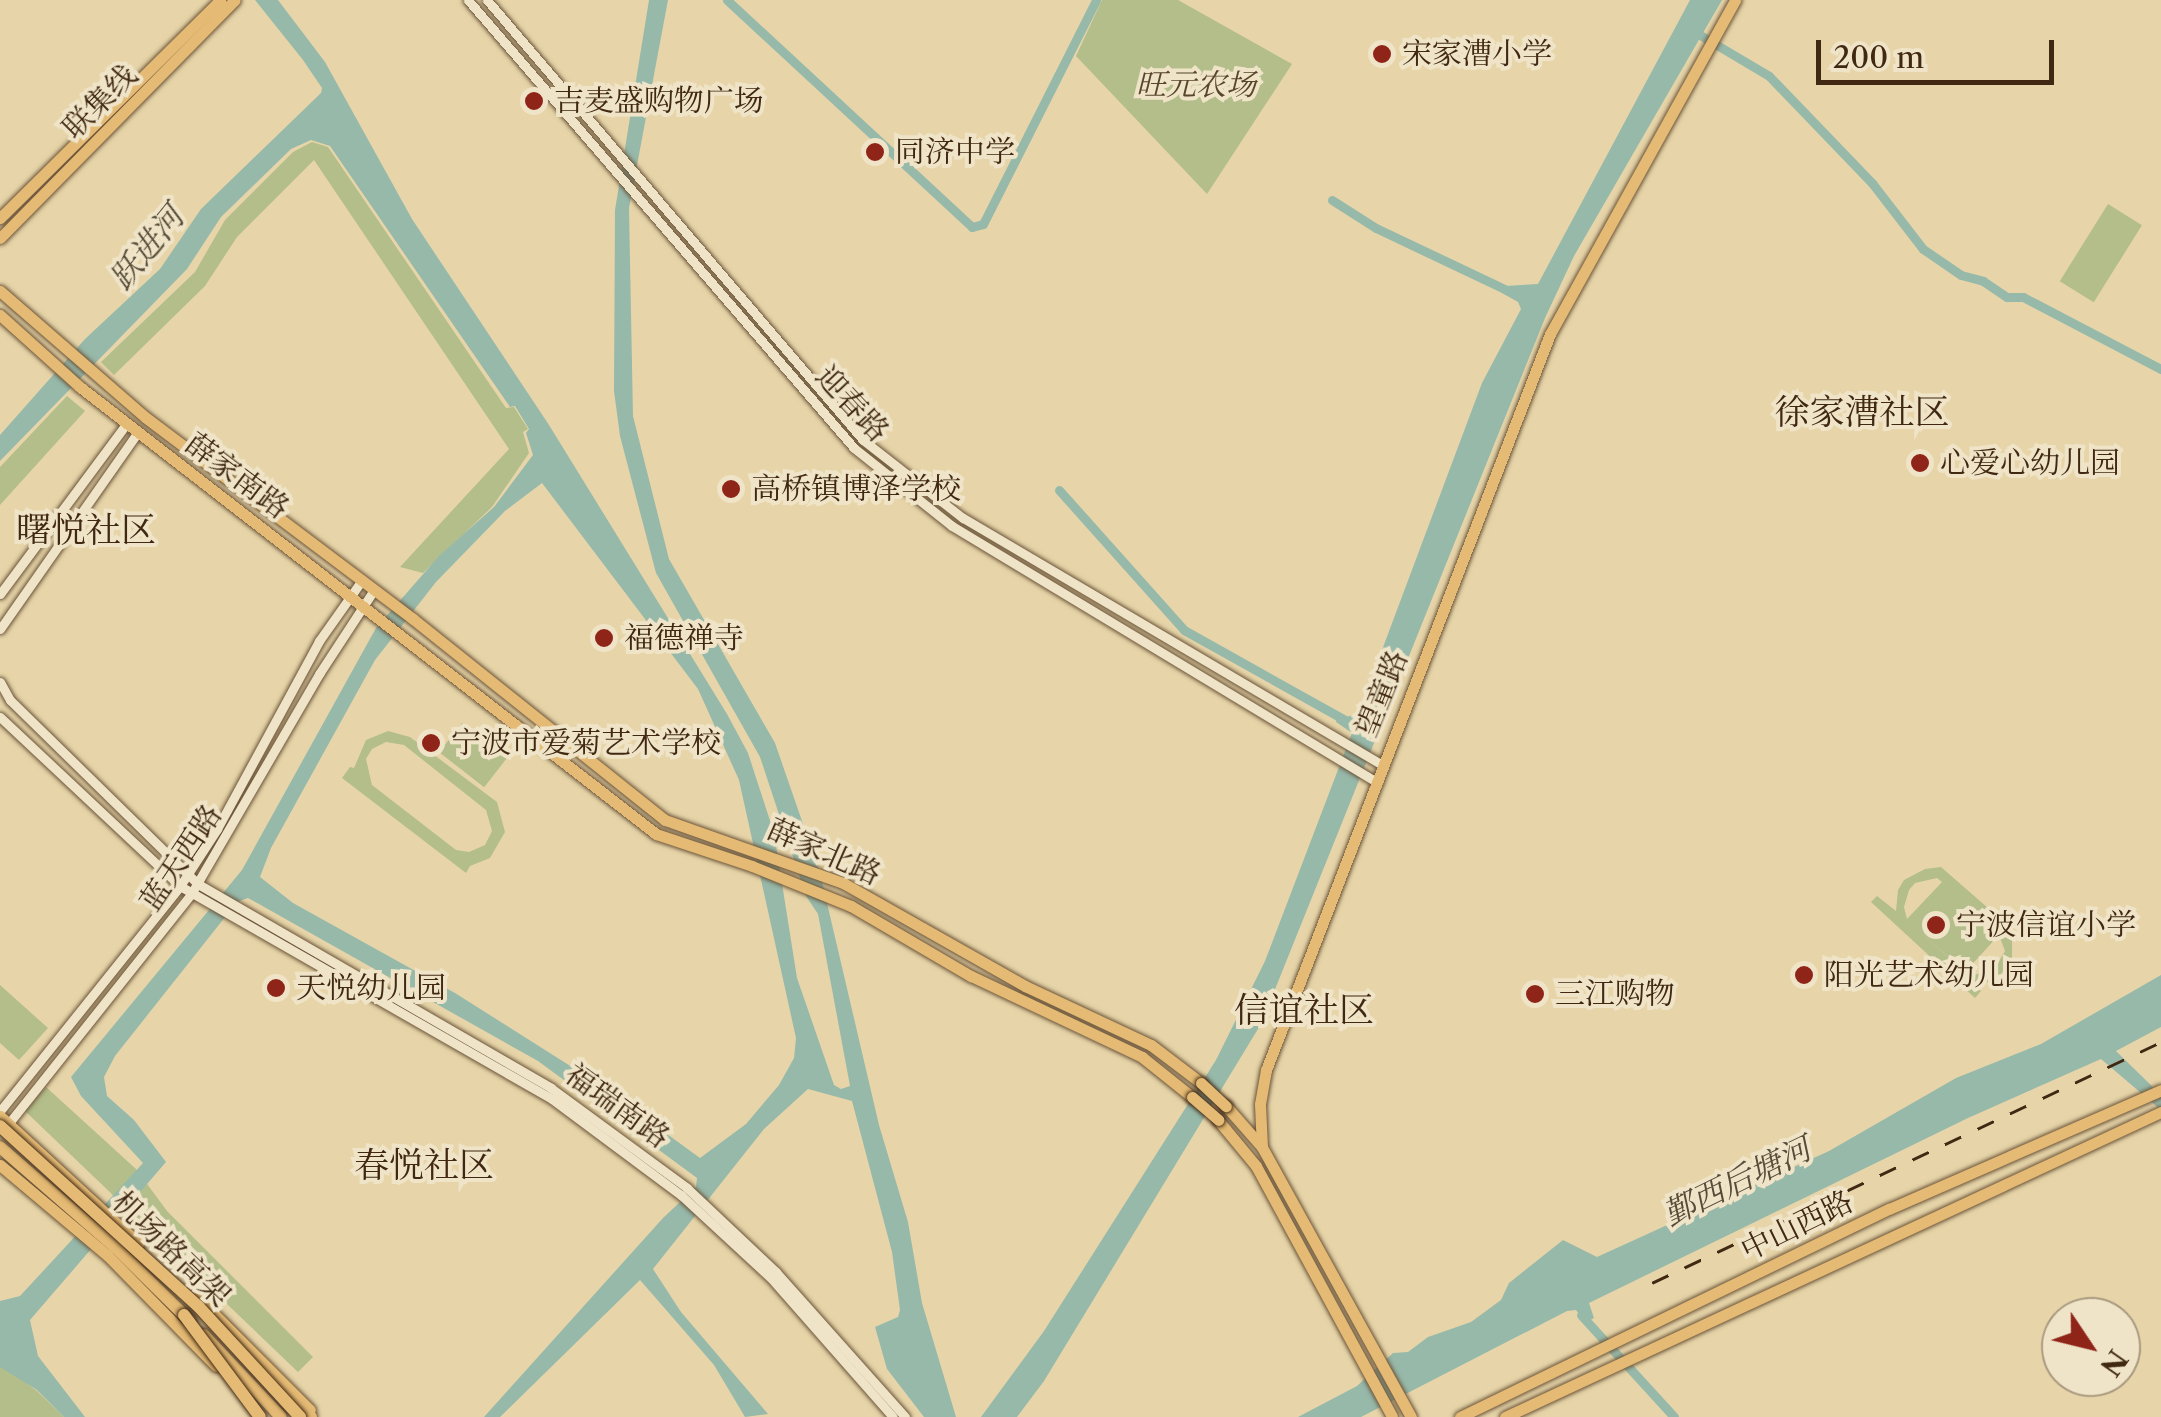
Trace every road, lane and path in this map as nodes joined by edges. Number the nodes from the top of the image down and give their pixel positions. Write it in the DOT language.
graph roads {
  1 [pos="220,0"];
  2 [pos="235,0"];
  3 [pos="468,0"];
  4 [pos="488,0"];
  5 [pos="1735,0"];
  6 [pos="0,218"];
  7 [pos="0,238"];
  8 [pos="0,291"];
  9 [pos="0,315"];
  10 [pos="126,423"];
  11 [pos="138,432"];
  12 [pos="362,580"];
  13 [pos="374,590"];
  14 [pos="0,594"];
  15 [pos="350,594"];
  16 [pos="363,604"];
  17 [pos="0,629"];
  18 [pos="0,682"];
  19 [pos="0,718"];
  20 [pos="1380,764"];
  21 [pos="1374,781"];
  22 [pos="186,876"];
  23 [pos="198,884"];
  24 [pos="180,886"];
  25 [pos="191,894"];
  26 [pos="212,899"];
  27 [pos="2161,1090"];
  28 [pos="2156,1115"];
  29 [pos="2,1122"];
  30 [pos="1262,1146"];
  31 [pos="0,1147"];
  32 [pos="0,1164"];
  33 [pos="709,1213"];
  34 [pos="184,1316"];
  35 [pos="271,1386"];
  36 [pos="1390,1415"];
  37 [pos="263,1417"];
  38 [pos="281,1417"];
  39 [pos="300,1417"];
  40 [pos="314,1417"];
  41 [pos="893,1417"];
  42 [pos="904,1417"];
  43 [pos="1411,1417"];
  44 [pos="1460,1417"];
  45 [pos="1506,1417"];
  1 -- 6 [label="main road, 联集线"];
  2 -- 7 [label="main road, 联集线"];
  3 -- 21 [label="street, 迎春路"];
  4 -- 20 [label="street, 迎春路"];
  5 -- 20 [label="main road, 望童路"];
  8 -- 12 [label="main road, 薛家南路"];
  9 -- 10 [label="main road, 薛家南路"];
  10 -- 11 [label="main road, 薛家南路"];
  10 -- 14 [label="street"];
  11 -- 15 [label="main road, 薛家南路"];
  11 -- 17 [label="street"];
  12 -- 13 [label="main road, 薛家南路"];
  12 -- 15 [label="street, 蓝天西路"];
  13 -- 16 [label="street, 蓝天西路"];
  13 -- 30 [label="main road, 薛家北路, bridge"];
  15 -- 16 [label="main road, 薛家南路"];
  15 -- 22 [label="street, 蓝天西路"];
  16 -- 23 [label="street, 蓝天西路"];
  16 -- 36 [label="main road, 薛家北路, bridge"];
  18 -- 22 [label="street"];
  19 -- 24 [label="street"];
  20 -- 21 [label="main road, 望童路"];
  21 -- 30 [label="main road, 望童路"];
  22 -- 23 [label="street"];
  22 -- 24 [label="street, 蓝天西路"];
  23 -- 25 [label="street, 蓝天西路"];
  23 -- 26 [label="street"];
  24 -- 25 [label="street"];
  24 -- 29 [label="street, 蓝天西路"];
  25 -- 26 [label="street"];
  25 -- 29 [label="street, 蓝天西路"];
  26 -- 33 [label="street, 福瑞南路"];
  27 -- 44 [label="main road, 中山西路"];
  28 -- 45 [label="main road, 中山西路"];
  29 -- 35 [label="highway, 机场路高架, bridge"];
  29 -- 40 [label="main road, bridge"];
  30 -- 43 [label="main road, 望童路"];
  31 -- 34 [label="highway, 机场路高架"];
  32 -- 37 [label="main road"];
  33 -- 41 [label="street, 福瑞南路"];
  33 -- 42 [label="street, 福瑞南路"];
  34 -- 37 [label="highway, bridge"];
  34 -- 38 [label="highway, 机场路高架, bridge"];
  35 -- 39 [label="highway, 机场路高架, bridge"];
  35 -- 40 [label="highway, bridge"];
}
